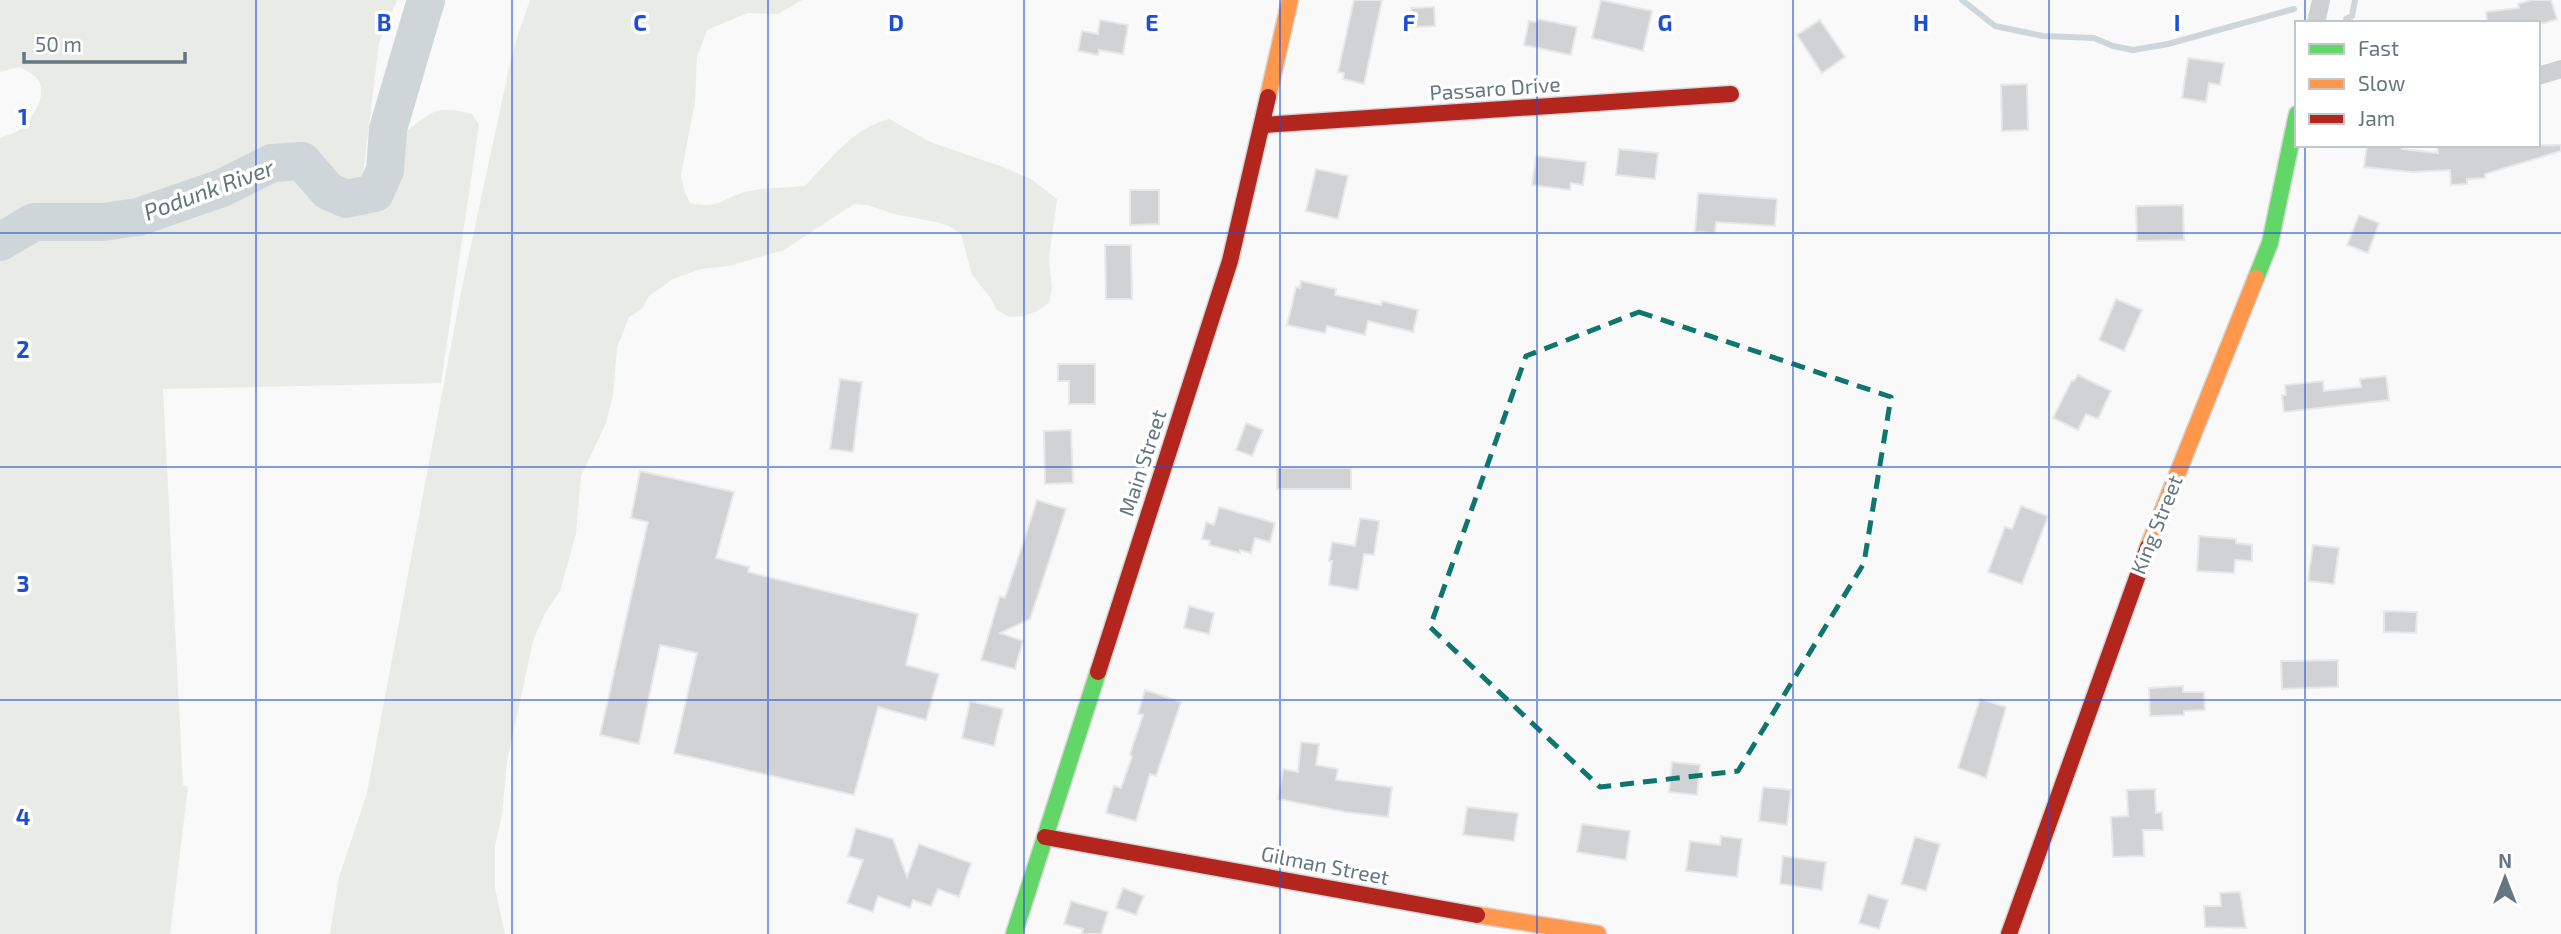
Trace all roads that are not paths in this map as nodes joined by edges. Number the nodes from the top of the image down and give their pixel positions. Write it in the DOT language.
graph roads {
  1 [pos="1290,0"];
  2 [pos="2321,0"];
  3 [pos="2316,21"];
  4 [pos="2561,69"];
  5 [pos="2540,75"];
  6 [pos="1731,94"];
  7 [pos="2295,124"];
  8 [pos="1263,125"];
  9 [pos="1045,837"];
  10 [pos="1014,934"];
  11 [pos="1598,934"];
  12 [pos="2009,934"];
  1 -- 8 [label="street, Main Street"];
  2 -- 3 [label="street"];
  4 -- 5 [label="street"];
  6 -- 8 [label="street, Passaro Drive"];
  7 -- 12 [label="street, King Street"];
  8 -- 9 [label="street, Main Street"];
  9 -- 10 [label="street, Main Street"];
  9 -- 11 [label="street, Gilman Street"];
}
